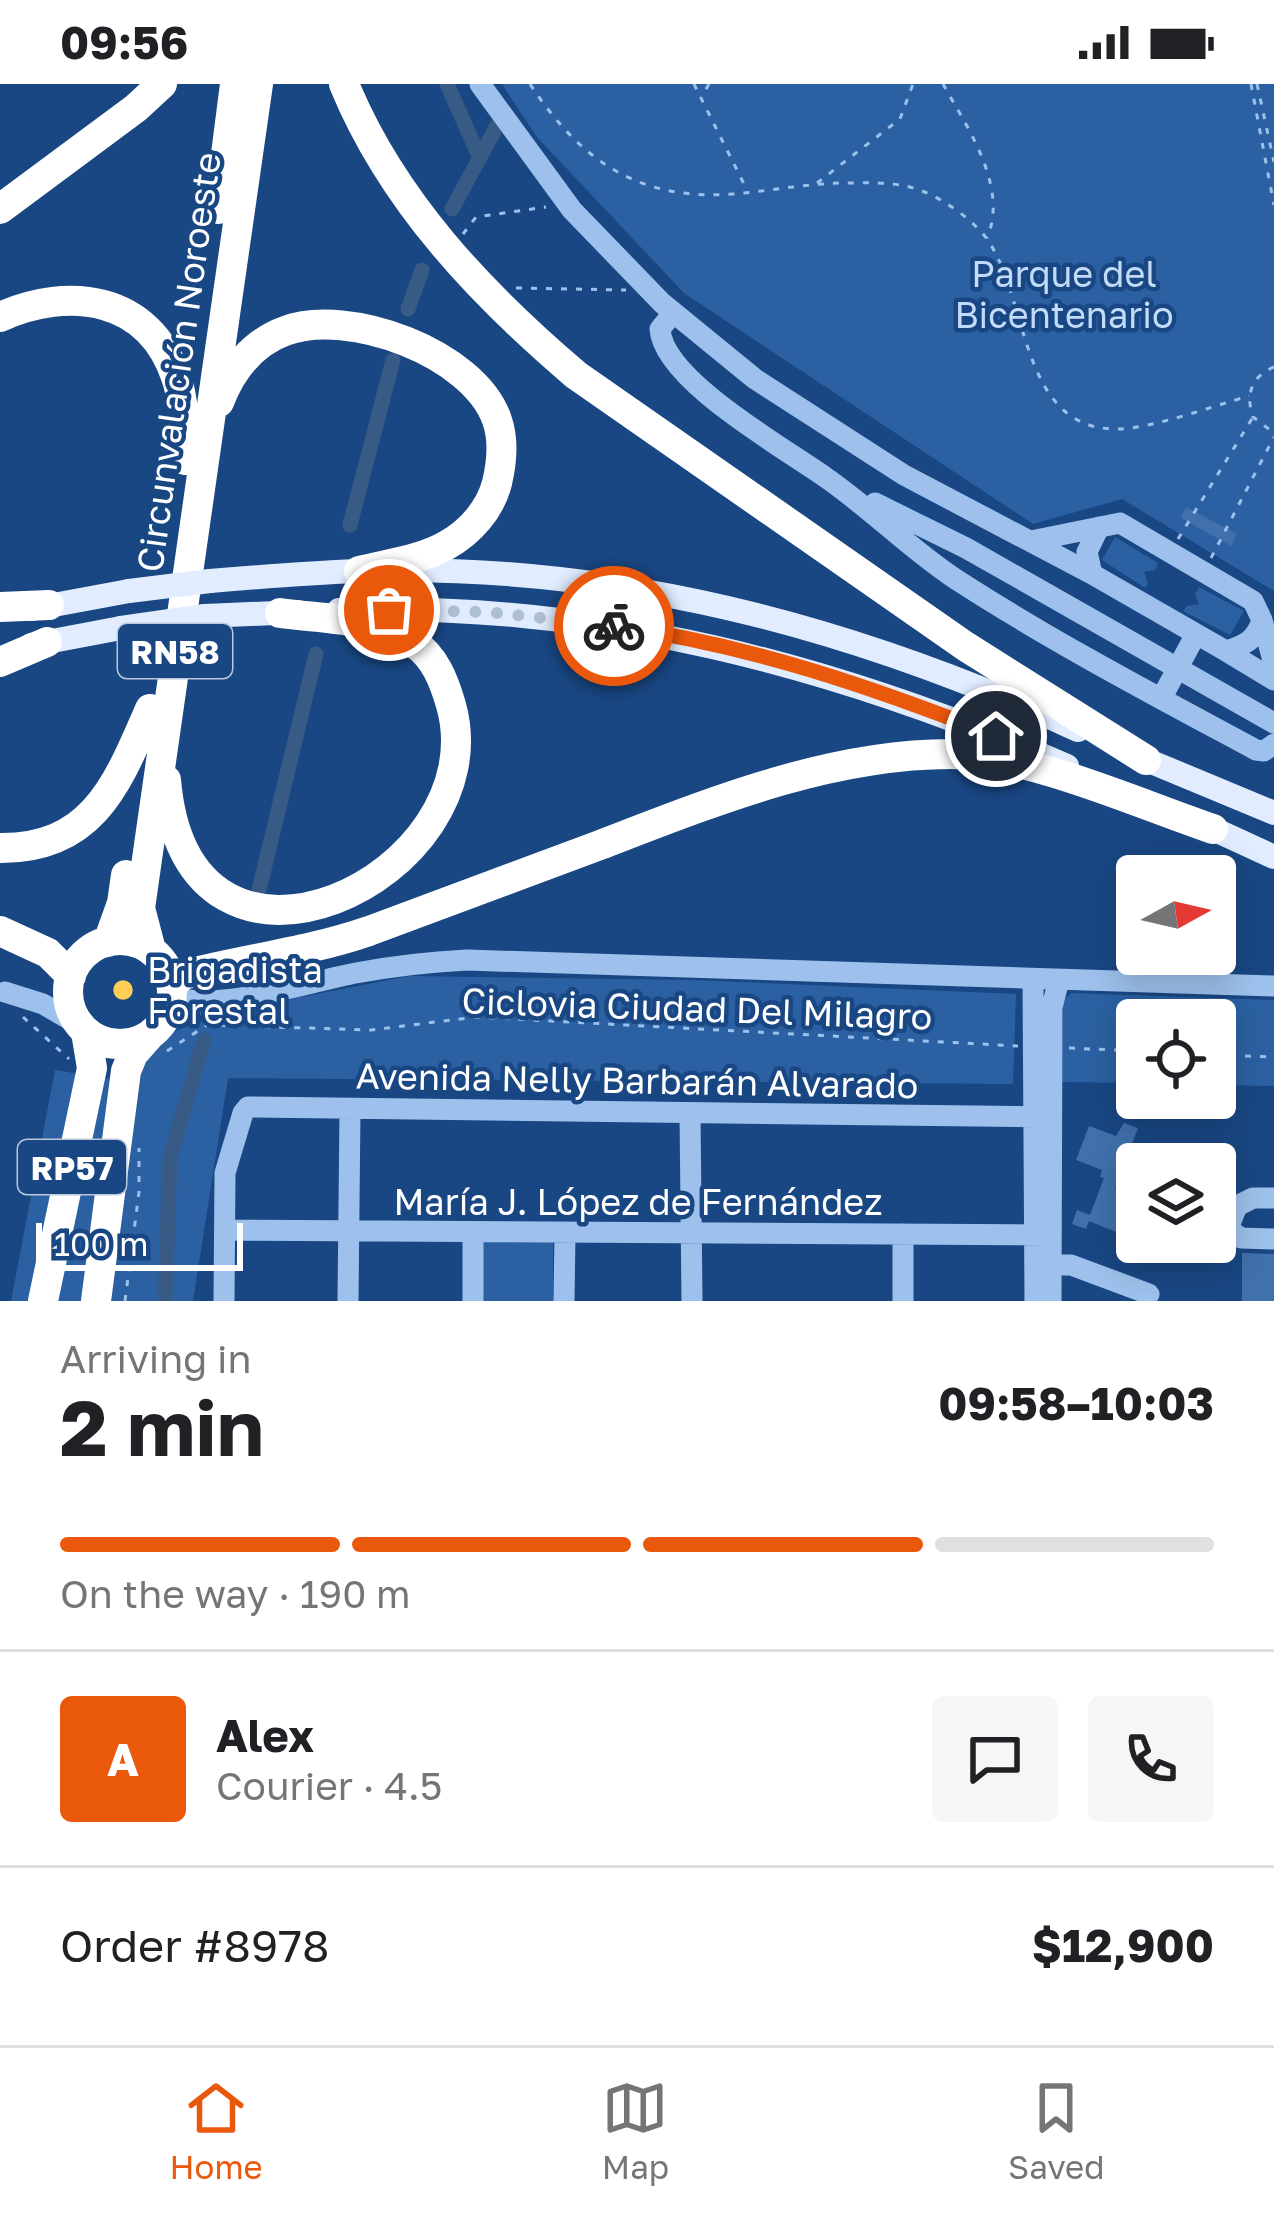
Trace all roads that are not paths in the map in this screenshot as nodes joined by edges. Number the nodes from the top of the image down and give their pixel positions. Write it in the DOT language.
graph roads {
  1 [pos="161,84"];
  2 [pos="235,84"];
  3 [pos="258,84"];
  4 [pos="344,84"];
  5 [pos="480,84"];
  6 [pos="0,209"];
  7 [pos="668,308"];
  8 [pos="0,317"];
  9 [pos="755,379"];
  10 [pos="732,411"];
  11 [pos="195,448"];
  12 [pos="836,484"];
  13 [pos="982,515"];
  14 [pos="1099,527"];
  15 [pos="1031,542"];
  16 [pos="959,545"];
  17 [pos="941,568"];
  18 [pos="359,571"];
  19 [pos="1093,575"];
  20 [pos="49,605"];
  21 [pos="0,607"];
  22 [pos="1074,610"];
  23 [pos="280,613"];
  24 [pos="0,616"];
  25 [pos="1262,620"];
  26 [pos="1196,634"];
  27 [pos="1058,641"];
  28 [pos="47,642"];
  29 [pos="1226,651"];
  30 [pos="0,658"];
  31 [pos="1274,664"];
  32 [pos="1178,669"];
  33 [pos="1274,680"];
  34 [pos="1161,699"];
  35 [pos="157,720"];
  36 [pos="1274,723"];
  37 [pos="1274,744"];
  38 [pos="1146,760"];
  39 [pos="1274,813"];
  40 [pos="1213,829"];
  41 [pos="0,848"];
  42 [pos="1274,856"];
  43 [pos="137,863"];
  44 [pos="0,932"];
  45 [pos="108,942"];
  46 [pos="151,950"];
  47 [pos="1033,979"];
  48 [pos="1058,980"];
  49 [pos="70,981"];
  50 [pos="1274,986"];
  51 [pos="6,998"];
  52 [pos="163,1019"];
  53 [pos="83,1028"];
  54 [pos="1043,1047"];
  55 [pos="350,1109"];
  56 [pos="690,1114"];
  57 [pos="1042,1117"];
  58 [pos="1274,1198"];
  59 [pos="225,1230"];
  60 [pos="692,1233"];
  61 [pos="348,1234"];
  62 [pos="472,1234"];
  63 [pos="565,1234"];
  64 [pos="903,1234"];
  65 [pos="1043,1234"];
  66 [pos="1274,1239"];
  67 [pos="1051,1264"];
  68 [pos="1149,1294"];
  69 [pos="44,1301"];
  70 [pos="96,1301"];
  71 [pos="224,1301"];
  72 [pos="348,1301"];
  73 [pos="473,1301"];
  74 [pos="565,1301"];
  75 [pos="692,1301"];
  76 [pos="903,1301"];
  77 [pos="1035,1301"];
  78 [pos="1051,1301"];
  1 -- 6 [label="highway"];
  2 -- 11 [label="highway, Circunvalación Noroeste / RN58"];
  3 -- 11 [label="highway, Circunvalación Noroeste / RN58"];
  4 -- 38 [label="highway"];
  5 -- 7 [label="street"];
  7 -- 9 [label="street"];
  7 -- 10 [label="street"];
  8 -- 11 [label="highway"];
  9 -- 10 [label="street"];
  9 -- 13 [label="street"];
  10 -- 12 [label="street"];
  11 -- 18 [label="highway"];
  11 -- 35 [label="highway, Circunvalación Noroeste / RN58"];
  12 -- 16 [label="street"];
  12 -- 17 [label="street"];
  13 -- 15 [label="street"];
  13 -- 16 [label="street"];
  14 -- 15 [label="street"];
  14 -- 19 [label="street"];
  14 -- 25 [label="street"];
  15 -- 19 [label="street"];
  16 -- 17 [label="street"];
  16 -- 22 [label="street"];
  17 -- 27 [label="street"];
  18 -- 20 [label="main road, bridge"];
  18 -- 38 [label="main road"];
  19 -- 22 [label="street"];
  19 -- 26 [label="street"];
  20 -- 21 [label="highway"];
  20 -- 24 [label="main road"];
  22 -- 27 [label="street"];
  22 -- 32 [label="street"];
  23 -- 28 [label="main road, bridge"];
  23 -- 35 [label="highway"];
  23 -- 40 [label="main road"];
  25 -- 29 [label="street"];
  25 -- 31 [label="street"];
  26 -- 29 [label="street"];
  26 -- 32 [label="street"];
  27 -- 34 [label="street"];
  28 -- 30 [label="highway"];
  29 -- 33 [label="street"];
  32 -- 34 [label="street"];
  32 -- 36 [label="street"];
  34 -- 37 [label="street"];
  35 -- 41 [label="highway"];
  35 -- 43 [label="highway, Circunvalación Noroeste / RN58"];
  38 -- 39 [label="main road"];
  40 -- 42 [label="main road"];
  40 -- 52 [label="highway"];
  43 -- 45 [label="highway, RN58"];
  43 -- 46 [label="highway, RN58"];
  44 -- 49 [label="highway"];
  45 -- 46 [label="highway"];
  45 -- 49 [label="highway"];
  46 -- 52 [label="highway"];
  47 -- 48 [label="street"];
  47 -- 52 [label="street"];
  47 -- 54 [label="street"];
  48 -- 50 [label="street"];
  48 -- 54 [label="street"];
  49 -- 51 [label="street"];
  49 -- 53 [label="highway, RP57"];
  51 -- 53 [label="street"];
  52 -- 53 [label="highway"];
  52 -- 70 [label="highway, RP57"];
  53 -- 69 [label="highway, RP57"];
  54 -- 57 [label="street"];
  55 -- 56 [label="street, Avenida Nelly Barbarán Alvarado"];
  55 -- 59 [label="street, Avenida Nelly Barbarán Alvarado"];
  55 -- 61 [label="street"];
  56 -- 57 [label="street, Avenida Nelly Barbarán Alvarado"];
  56 -- 60 [label="street"];
  57 -- 65 [label="street"];
  58 -- 66 [label="street"];
  59 -- 61 [label="street, María J. López de Fernández"];
  59 -- 71 [label="street"];
  60 -- 63 [label="street, María J. López de Fernández"];
  60 -- 64 [label="street, María J. López de Fernández"];
  60 -- 75 [label="street"];
  61 -- 62 [label="street, María J. López de Fernández"];
  61 -- 72 [label="street"];
  62 -- 63 [label="street, María J. López de Fernández"];
  62 -- 73 [label="street"];
  63 -- 74 [label="street"];
  64 -- 65 [label="street, María J. López de Fernández"];
  64 -- 76 [label="street"];
  65 -- 67 [label="street"];
  65 -- 77 [label="street"];
  67 -- 68 [label="street"];
  67 -- 78 [label="street"];
}
